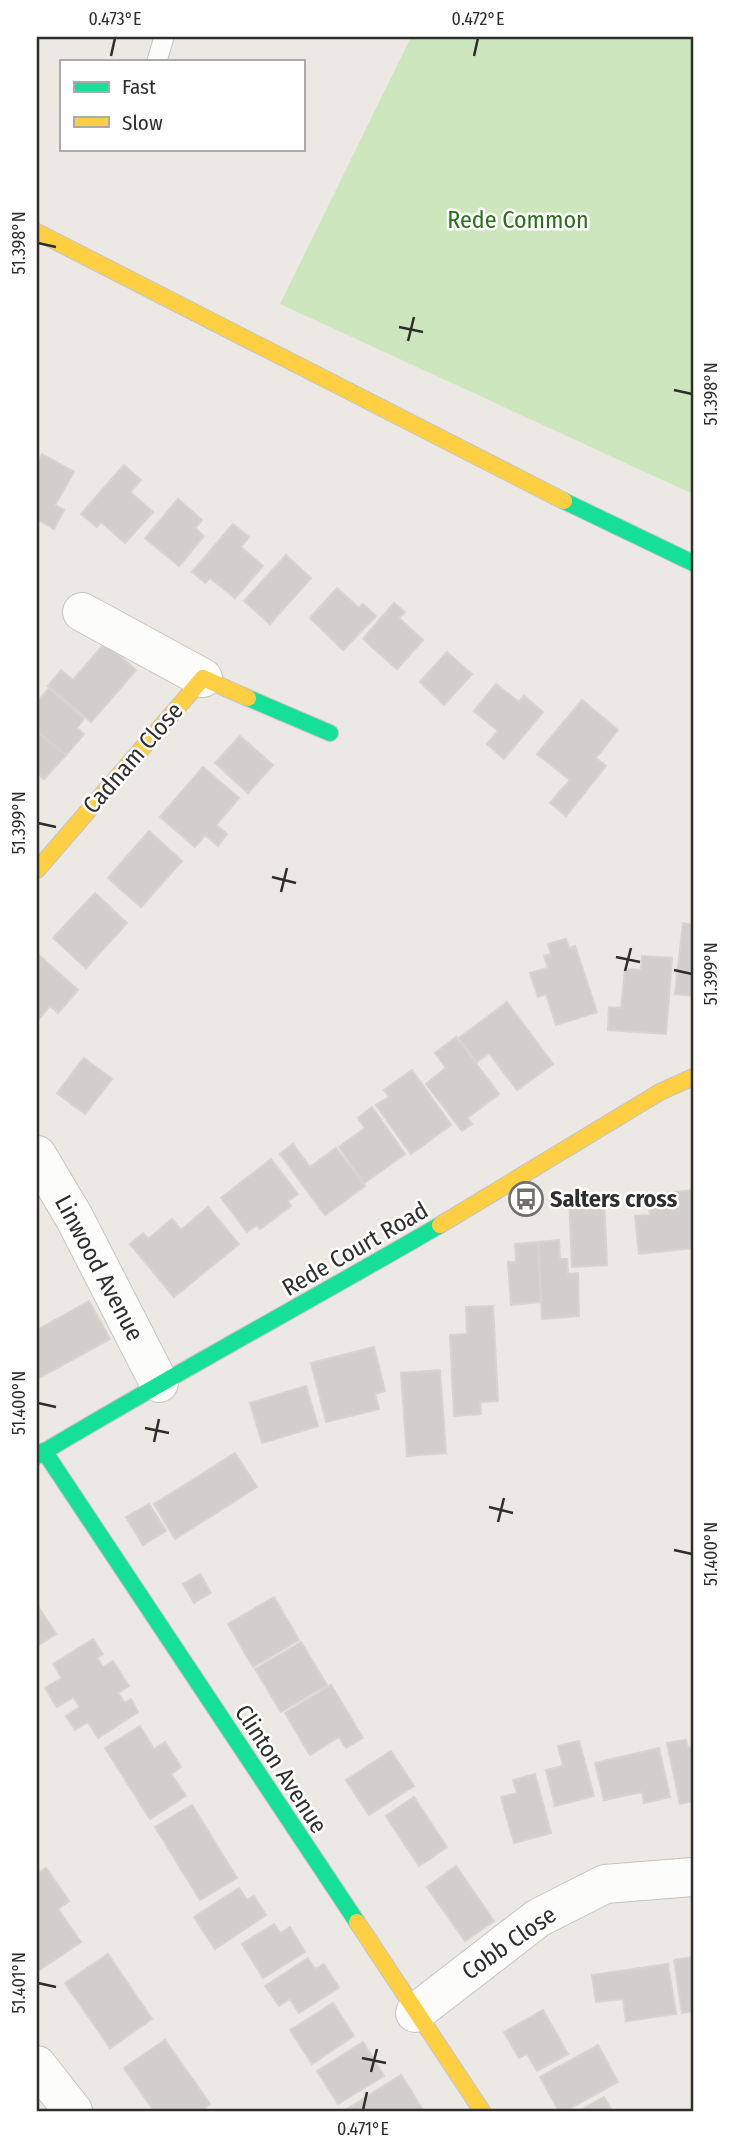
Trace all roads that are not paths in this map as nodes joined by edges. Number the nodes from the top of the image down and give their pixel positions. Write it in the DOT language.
graph roads {
  1 [pos="164,37"];
  2 [pos="157,60"];
  3 [pos="37,232"];
  4 [pos="693,563"];
  5 [pos="82,612"];
  6 [pos="203,678"];
  7 [pos="330,733"];
  8 [pos="37,870"];
  9 [pos="693,1077"];
  10 [pos="37,1155"];
  11 [pos="159,1383"];
  12 [pos="40,1454"];
  13 [pos="693,1877"];
  14 [pos="415,2013"];
  15 [pos="37,2065"];
  16 [pos="73,2111"];
  17 [pos="482,2111"];
  1 -- 2 [label="lane"];
  3 -- 4 [label="main road"];
  5 -- 6 [label="street, Cadnam Close"];
  6 -- 7 [label="main road, Cadnam Close"];
  6 -- 8 [label="main road, Cadnam Close"];
  9 -- 11 [label="main road, Rede Court Road"];
  10 -- 11 [label="street, Linwood Avenue"];
  11 -- 12 [label="main road, Rede Court Road"];
  12 -- 14 [label="main road, Clinton Avenue"];
  13 -- 14 [label="street, Cobb Close"];
  14 -- 17 [label="main road, Clinton Avenue"];
  15 -- 16 [label="street"];
}
